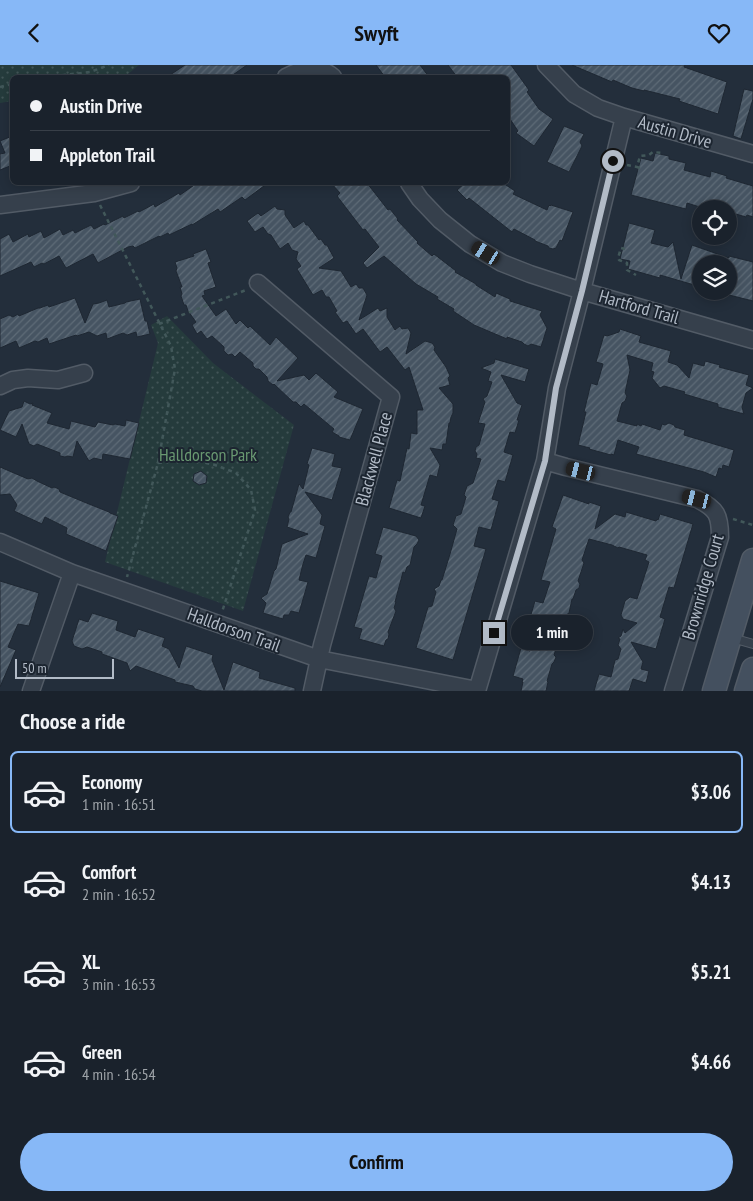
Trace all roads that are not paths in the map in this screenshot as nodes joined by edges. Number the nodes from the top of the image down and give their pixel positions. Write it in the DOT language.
graph roads {
  1 [pos="546,65"];
  2 [pos="290,75"];
  3 [pos="332,75"];
  4 [pos="624,117"];
  5 [pos="753,154"];
  6 [pos="124,185"];
  7 [pos="410,185"];
  8 [pos="0,205"];
  9 [pos="258,283"];
  10 [pos="582,291"];
  11 [pos="753,340"];
  12 [pos="84,373"];
  13 [pos="0,385"];
  14 [pos="545,461"];
  15 [pos="0,542"];
  16 [pos="753,560"];
  17 [pos="72,573"];
  18 [pos="730,638"];
  19 [pos="753,644"];
  20 [pos="318,659"];
  21 [pos="753,669"];
  22 [pos="32,691"];
  23 [pos="312,691"];
  24 [pos="477,691"];
  25 [pos="673,691"];
  26 [pos="714,691"];
  27 [pos="746,691"];
  1 -- 4 [label="street"];
  2 -- 3 [label="street"];
  4 -- 5 [label="street, Austin Drive"];
  4 -- 10 [label="street, Austin Drive"];
  6 -- 8 [label="street"];
  7 -- 10 [label="street, Hartford Trail"];
  9 -- 20 [label="street, Blackwell Place"];
  10 -- 11 [label="street, Hartford Trail"];
  10 -- 14 [label="street, Austin Drive"];
  12 -- 13 [label="street"];
  14 -- 24 [label="street, Austin Drive"];
  14 -- 25 [label="street, Brownridge Court"];
  15 -- 17 [label="street, Halldorson Trail"];
  16 -- 18 [label="main road"];
  17 -- 20 [label="street, Halldorson Trail"];
  17 -- 22 [label="street"];
  18 -- 19 [label="lane"];
  18 -- 26 [label="main road"];
  20 -- 23 [label="street"];
  20 -- 24 [label="street, Halldorson Trail"];
  21 -- 27 [label="main road"];
}
